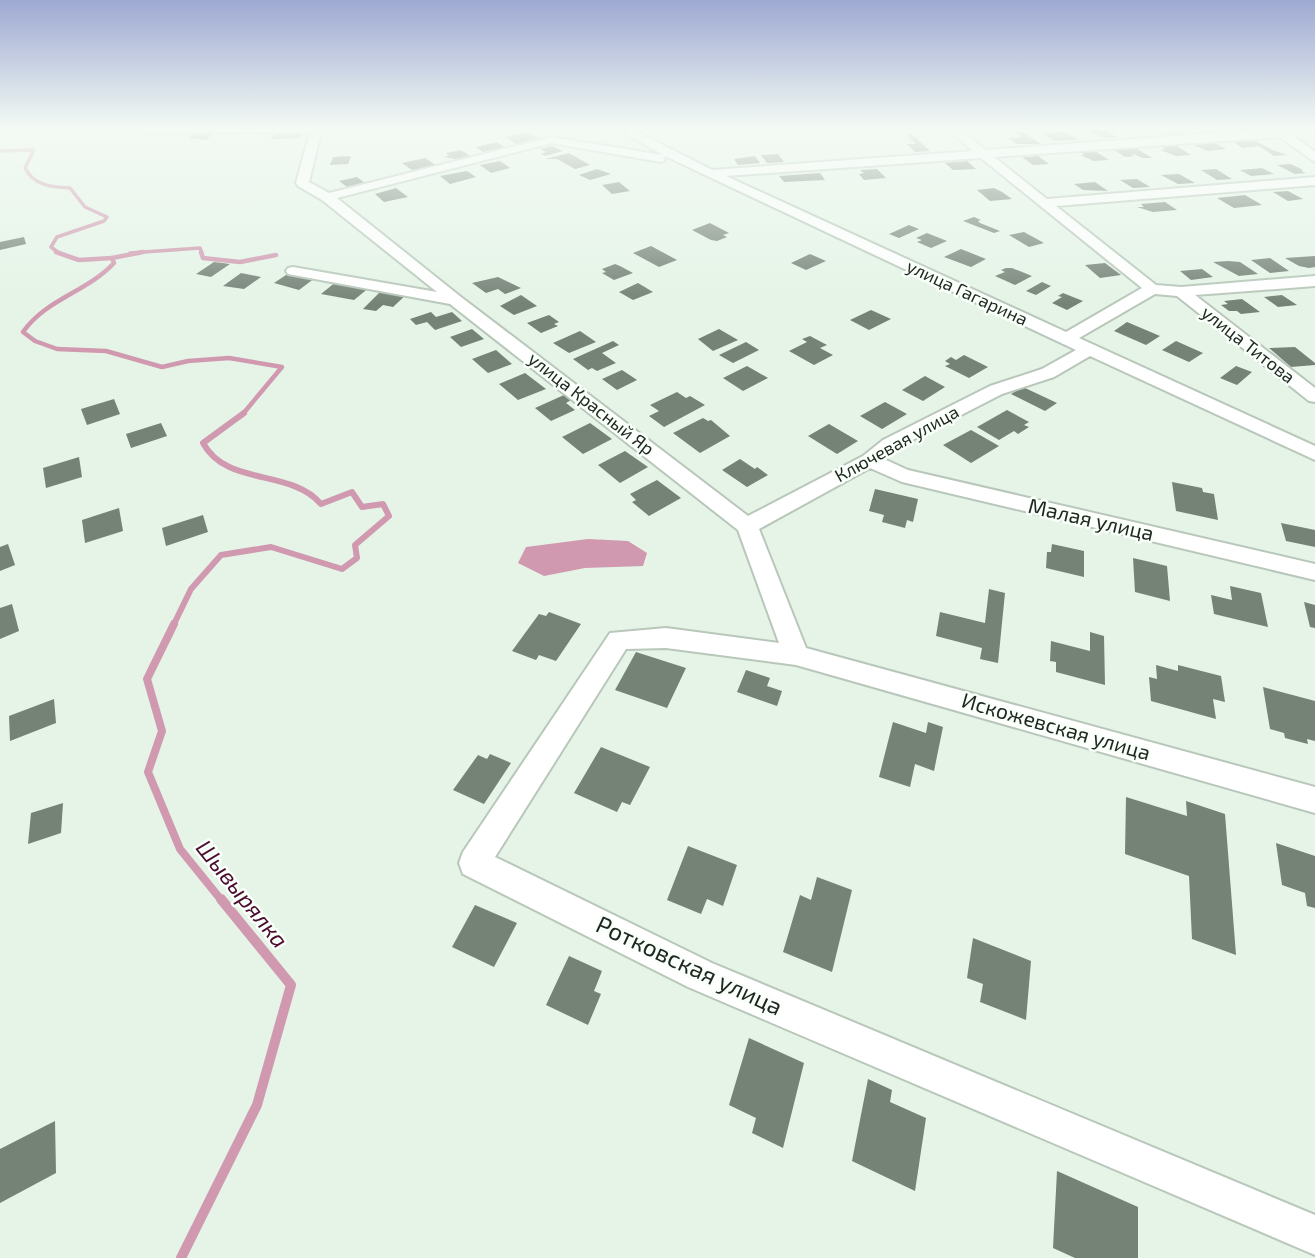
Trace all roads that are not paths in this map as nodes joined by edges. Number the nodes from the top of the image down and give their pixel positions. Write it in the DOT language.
graph roads {
  1 [pos="309,187"];
  2 [pos="368,187"];
  3 [pos="740,187"];
  4 [pos="1022,187"];
  5 [pos="1244,187"];
  6 [pos="327,197"];
  7 [pos="1043,203"];
  8 [pos="293,271"];
  9 [pos="1315,281"];
  10 [pos="1152,289"];
  11 [pos="1181,292"];
  12 [pos="455,299"];
  13 [pos="1066,339"];
  14 [pos="1087,350"];
  15 [pos="1315,397"];
  16 [pos="1315,454"];
  17 [pos="870,460"];
  18 [pos="747,526"];
  19 [pos="1315,572"];
  20 [pos="796,655"];
  21 [pos="1315,800"];
  22 [pos="1315,1235"];
  1 -- 6 [label="street"];
  2 -- 6 [label="street"];
  3 -- 13 [label="street, улица Гагарина"];
  4 -- 7 [label="street"];
  5 -- 7 [label="street"];
  6 -- 12 [label="street"];
  7 -- 10 [label="street"];
  8 -- 12 [label="street, улица Красный Яр"];
  9 -- 11 [label="street"];
  10 -- 11 [label="street"];
  10 -- 13 [label="street"];
  11 -- 15 [label="street, улица Титова"];
  12 -- 18 [label="street, улица Красный Яр"];
  13 -- 14 [label="street, улица Гагарина"];
  14 -- 16 [label="street, улица Гагарина"];
  14 -- 17 [label="street, Ключевая улица"];
  17 -- 18 [label="street, Ключевая улица"];
  17 -- 19 [label="street, Малая улица"];
  18 -- 20 [label="street"];
  20 -- 21 [label="street, Искожевская улица"];
  20 -- 22 [label="street, Ротковская улица"];
}
